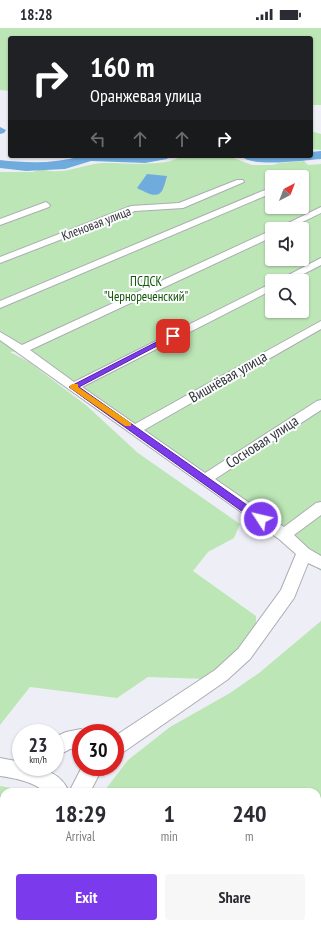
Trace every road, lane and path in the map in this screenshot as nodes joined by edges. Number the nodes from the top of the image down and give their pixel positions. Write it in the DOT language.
graph roads {
  1 [pos="240,182"];
  2 [pos="265,193"];
  3 [pos="46,206"];
  4 [pos="321,210"];
  5 [pos="0,222"];
  6 [pos="296,222"];
  7 [pos="265,236"];
  8 [pos="0,260"];
  9 [pos="321,261"];
  10 [pos="296,274"];
  11 [pos="265,290"];
  12 [pos="0,306"];
  13 [pos="321,324"];
  14 [pos="0,335"];
  15 [pos="21,350"];
  16 [pos="73,387"];
  17 [pos="321,404"];
  18 [pos="135,429"];
  19 [pos="204,480"];
  20 [pos="321,507"];
  21 [pos="284,535"];
  22 [pos="304,553"];
  23 [pos="321,563"];
  24 [pos="124,738"];
  25 [pos="0,767"];
  26 [pos="88,776"];
  27 [pos="51,780"];
  28 [pos="81,788"];
  1 -- 8 [label="street, Кленовая улица"];
  2 -- 12 [label="street"];
  3 -- 5 [label="street"];
  4 -- 6 [label="street"];
  7 -- 15 [label="street"];
  9 -- 10 [label="street"];
  11 -- 16 [label="street"];
  13 -- 18 [label="street, Вишнёвая улица"];
  14 -- 15 [label="street"];
  15 -- 16 [label="street"];
  16 -- 18 [label="street"];
  17 -- 19 [label="street, Сосновая улица"];
  18 -- 19 [label="street"];
  19 -- 21 [label="street"];
  20 -- 21 [label="street"];
  21 -- 22 [label="street"];
  22 -- 23 [label="street"];
  22 -- 24 [label="street"];
  25 -- 27 [label="street"];
  26 -- 28 [label="street"];
}
